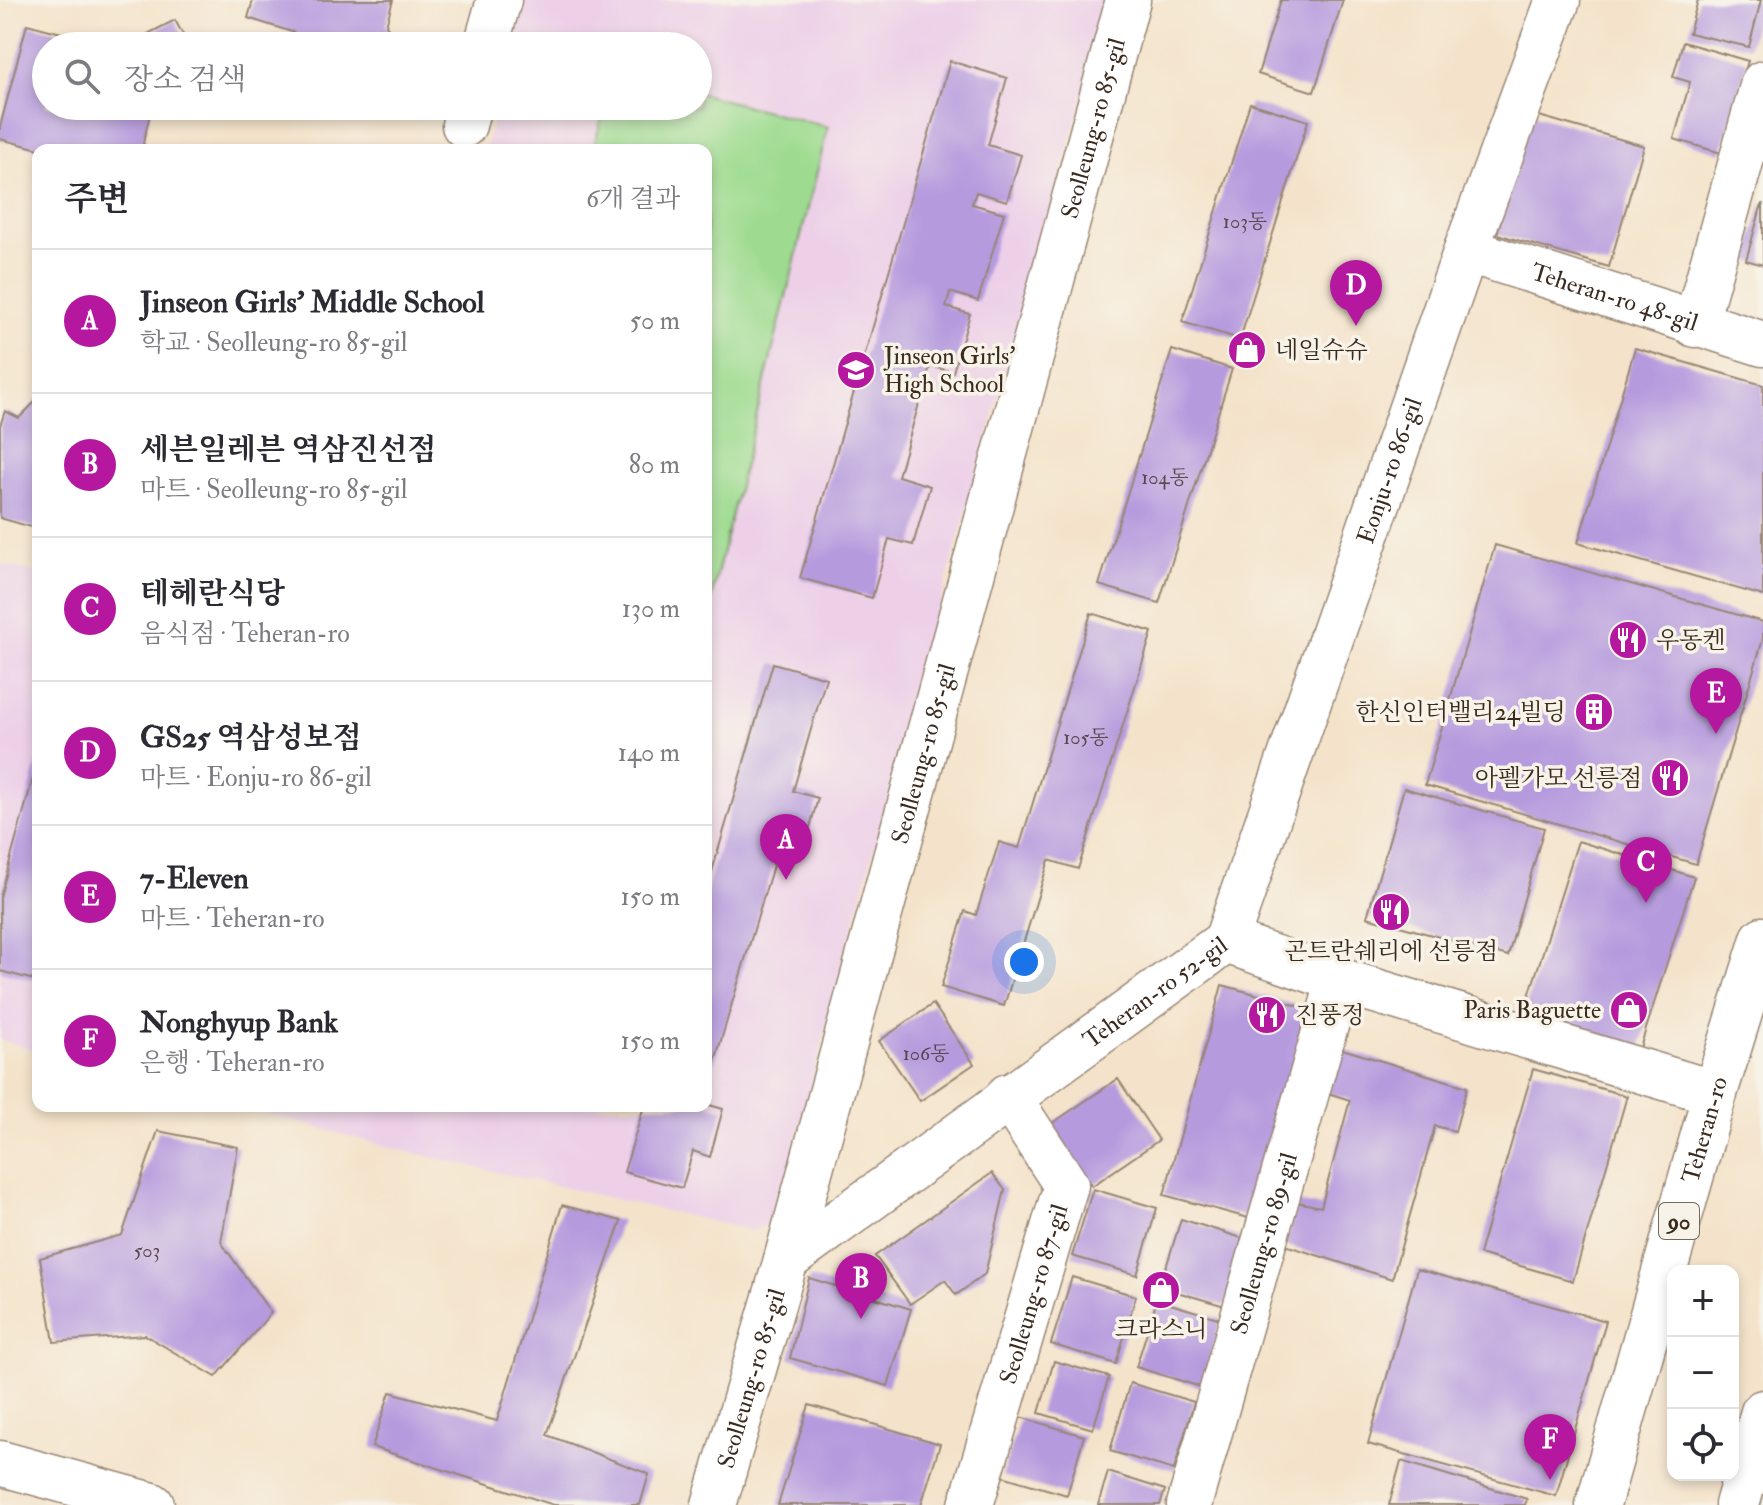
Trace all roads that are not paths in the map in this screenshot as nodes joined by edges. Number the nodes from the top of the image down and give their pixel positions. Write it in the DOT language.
graph roads {
  1 [pos="499,0"];
  2 [pos="1128,0"];
  3 [pos="1558,0"];
  4 [pos="490,32"];
  5 [pos="1763,83"];
  6 [pos="1466,250"];
  7 [pos="1695,325"];
  8 [pos="1763,344"];
  9 [pos="1763,939"];
  10 [pos="1226,941"];
  11 [pos="1339,980"];
  12 [pos="1715,1093"];
  13 [pos="1008,1096"];
  14 [pos="786,1260"];
  15 [pos="1763,1412"];
  16 [pos="0,1463"];
  17 [pos="152,1505"];
  18 [pos="714,1505"];
  19 [pos="971,1505"];
  20 [pos="1189,1505"];
  21 [pos="1598,1505"];
  22 [pos="1737,1505"];
  1 -- 4 [label="street"];
  2 -- 14 [label="street, Seolleung-ro 85-gil"];
  3 -- 6 [label="street, Eonju-ro 86-gil"];
  5 -- 7 [label="street"];
  6 -- 7 [label="street, Teheran-ro 48-gil"];
  6 -- 10 [label="street, Eonju-ro 86-gil"];
  7 -- 8 [label="street, Teheran-ro 48-gil"];
  9 -- 12 [label="street, Teheran-ro / 90"];
  10 -- 11 [label="street, Teheran-ro 52-gil"];
  10 -- 13 [label="street, Teheran-ro 52-gil"];
  11 -- 12 [label="street, Teheran-ro 52-gil"];
  11 -- 20 [label="street, Seolleung-ro 89-gil"];
  12 -- 21 [label="street, Teheran-ro / 90"];
  13 -- 14 [label="street, Teheran-ro 52-gil"];
  13 -- 19 [label="street, Seolleung-ro 87-gil"];
  14 -- 18 [label="street, Seolleung-ro 85-gil"];
  15 -- 22 [label="street"];
  16 -- 17 [label="street"];
}
